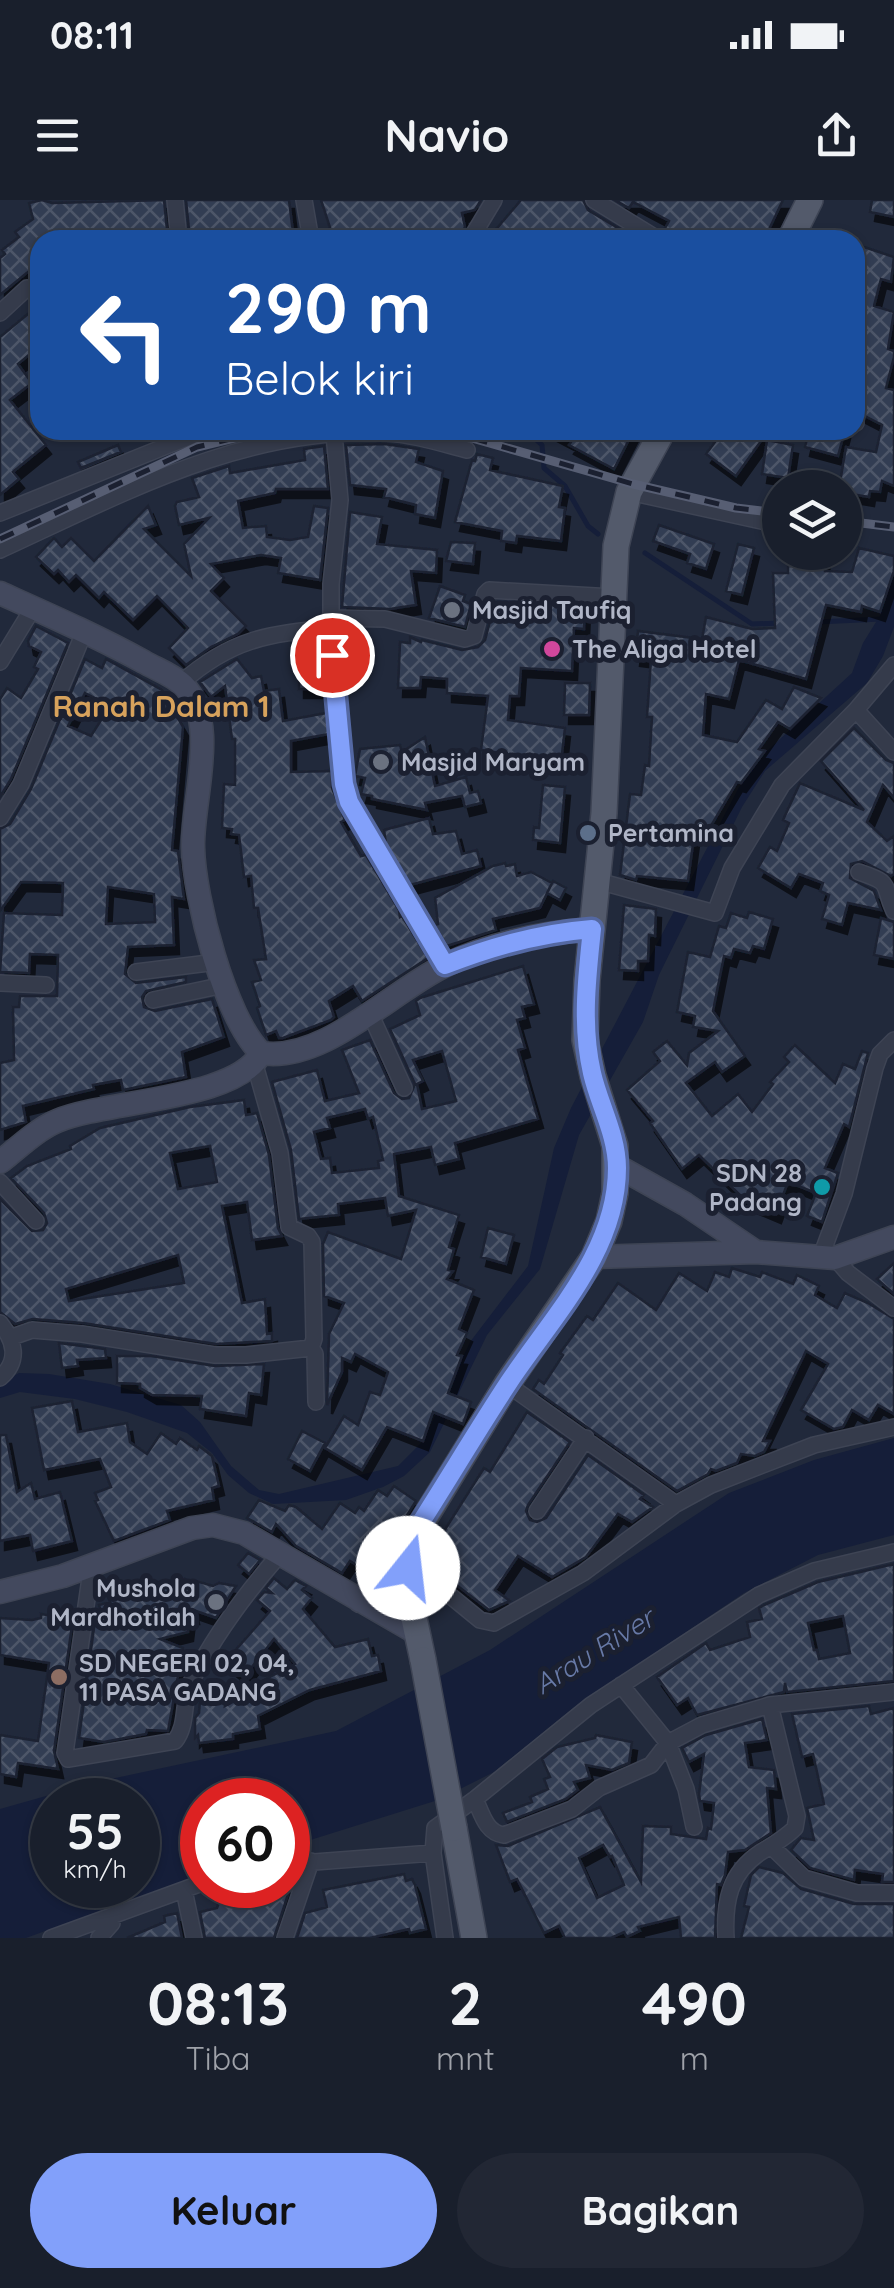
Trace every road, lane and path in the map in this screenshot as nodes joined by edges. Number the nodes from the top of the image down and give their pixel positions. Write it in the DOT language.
graph roads {
  1 [pos="175,200"];
  2 [pos="304,200"];
  3 [pos="494,200"];
  4 [pos="594,200"];
  5 [pos="810,200"];
  6 [pos="178,230"];
  7 [pos="310,230"];
  8 [pos="476,230"];
  9 [pos="643,230"];
  10 [pos="795,230"];
  11 [pos="27,288"];
  12 [pos="0,313"];
  13 [pos="181,440"];
  14 [pos="294,440"];
  15 [pos="335,440"];
  16 [pos="419,440"];
  17 [pos="658,440"];
  18 [pos="467,450"];
  19 [pos="629,492"];
  20 [pos="0,513"];
  21 [pos="762,521"];
  22 [pos="0,550"];
  23 [pos="0,593"];
  24 [pos="613,598"];
  25 [pos="33,608"];
  26 [pos="331,623"];
  27 [pos="86,630"];
  28 [pos="0,662"];
  29 [pos="894,665"];
  30 [pos="181,683"];
  31 [pos="856,710"];
  32 [pos="894,752"];
  33 [pos="0,818"];
  34 [pos="859,872"];
  35 [pos="598,880"];
  36 [pos="894,912"];
  37 [pos="592,929"];
  38 [pos="217,962"];
  39 [pos="445,965"];
  40 [pos="136,972"];
  41 [pos="0,983"];
  42 [pos="224,985"];
  43 [pos="46,986"];
  44 [pos="153,1000"];
  45 [pos="370,1012"];
  46 [pos="894,1040"];
  47 [pos="258,1059"];
  48 [pos="404,1088"];
  49 [pos="616,1156"];
  50 [pos="0,1162"];
  51 [pos="0,1182"];
  52 [pos="36,1221"];
  53 [pos="894,1237"];
  54 [pos="756,1252"];
  55 [pos="594,1257"];
  56 [pos="828,1259"];
  57 [pos="894,1308"];
  58 [pos="0,1323"];
  59 [pos="12,1337"];
  60 [pos="311,1348"];
  61 [pos="0,1378"];
  62 [pos="508,1384"];
  63 [pos="316,1402"];
  64 [pos="894,1427"];
  65 [pos="586,1438"];
  66 [pos="676,1504"];
  67 [pos="537,1512"];
  68 [pos="894,1552"];
  69 [pos="408,1553"];
  70 [pos="280,1554"];
  71 [pos="92,1564"];
  72 [pos="0,1592"];
  73 [pos="360,1600"];
  74 [pos="415,1632"];
  75 [pos="621,1685"];
  76 [pos="894,1692"];
  77 [pos="770,1705"];
  78 [pos="668,1743"];
  79 [pos="475,1799"];
  80 [pos="694,1827"];
  81 [pos="771,1846"];
  82 [pos="433,1853"];
  83 [pos="311,1862"];
  84 [pos="180,1891"];
  85 [pos="894,1893"];
  86 [pos="188,1908"];
  87 [pos="112,1916"];
  88 [pos="51,1938"];
  89 [pos="99,1938"];
  90 [pos="194,1938"];
  91 [pos="285,1938"];
  92 [pos="445,1938"];
  93 [pos="474,1938"];
  94 [pos="726,1938"];
  1 -- 6 [label="street"];
  2 -- 7 [label="street"];
  3 -- 8 [label="street"];
  4 -- 9 [label="street"];
  5 -- 10 [label="main road"];
  11 -- 12 [label="street"];
  13 -- 20 [label="street"];
  14 -- 22 [label="street"];
  15 -- 26 [label="street"];
  16 -- 18 [label="street"];
  17 -- 19 [label="main road"];
  19 -- 21 [label="street"];
  19 -- 24 [label="main road"];
  23 -- 25 [label="street"];
  24 -- 26 [label="street"];
  24 -- 35 [label="main road"];
  25 -- 27 [label="street"];
  25 -- 28 [label="street"];
  26 -- 30 [label="street"];
  26 -- 39 [label="street"];
  27 -- 30 [label="street"];
  27 -- 33 [label="street"];
  29 -- 31 [label="street"];
  30 -- 38 [label="street"];
  31 -- 32 [label="street"];
  31 -- 35 [label="street"];
  34 -- 36 [label="street"];
  35 -- 37 [label="main road"];
  37 -- 39 [label="street"];
  37 -- 49 [label="main road"];
  38 -- 40 [label="street"];
  38 -- 42 [label="street"];
  39 -- 45 [label="street"];
  41 -- 43 [label="street"];
  42 -- 44 [label="street"];
  42 -- 47 [label="street"];
  45 -- 47 [label="street"];
  45 -- 48 [label="street"];
  46 -- 56 [label="street"];
  47 -- 50 [label="street"];
  47 -- 60 [label="street"];
  49 -- 54 [label="street"];
  49 -- 55 [label="main road"];
  51 -- 52 [label="street"];
  53 -- 56 [label="street"];
  54 -- 55 [label="street"];
  54 -- 56 [label="street"];
  55 -- 62 [label="main road"];
  56 -- 57 [label="street"];
  58 -- 59 [label="street"];
  59 -- 60 [label="street"];
  59 -- 61 [label="street"];
  60 -- 63 [label="street"];
  62 -- 65 [label="street"];
  62 -- 69 [label="main road"];
  64 -- 66 [label="street"];
  65 -- 66 [label="street"];
  65 -- 67 [label="street"];
  66 -- 69 [label="street"];
  68 -- 75 [label="street"];
  69 -- 73 [label="street"];
  69 -- 74 [label="main road"];
  70 -- 71 [label="street"];
  70 -- 71 [label="street"];
  70 -- 73 [label="street"];
  71 -- 72 [label="street"];
  73 -- 74 [label="street"];
  74 -- 93 [label="main road, bridge"];
  75 -- 78 [label="street"];
  75 -- 79 [label="street"];
  76 -- 77 [label="street"];
  77 -- 78 [label="street"];
  77 -- 81 [label="street"];
  78 -- 79 [label="street"];
  78 -- 80 [label="street"];
  79 -- 82 [label="street"];
  81 -- 85 [label="street"];
  81 -- 94 [label="street"];
  82 -- 83 [label="street"];
  82 -- 92 [label="street"];
  83 -- 91 [label="street"];
  84 -- 87 [label="street"];
  86 -- 90 [label="street"];
  87 -- 88 [label="street"];
  87 -- 89 [label="street"];
}
